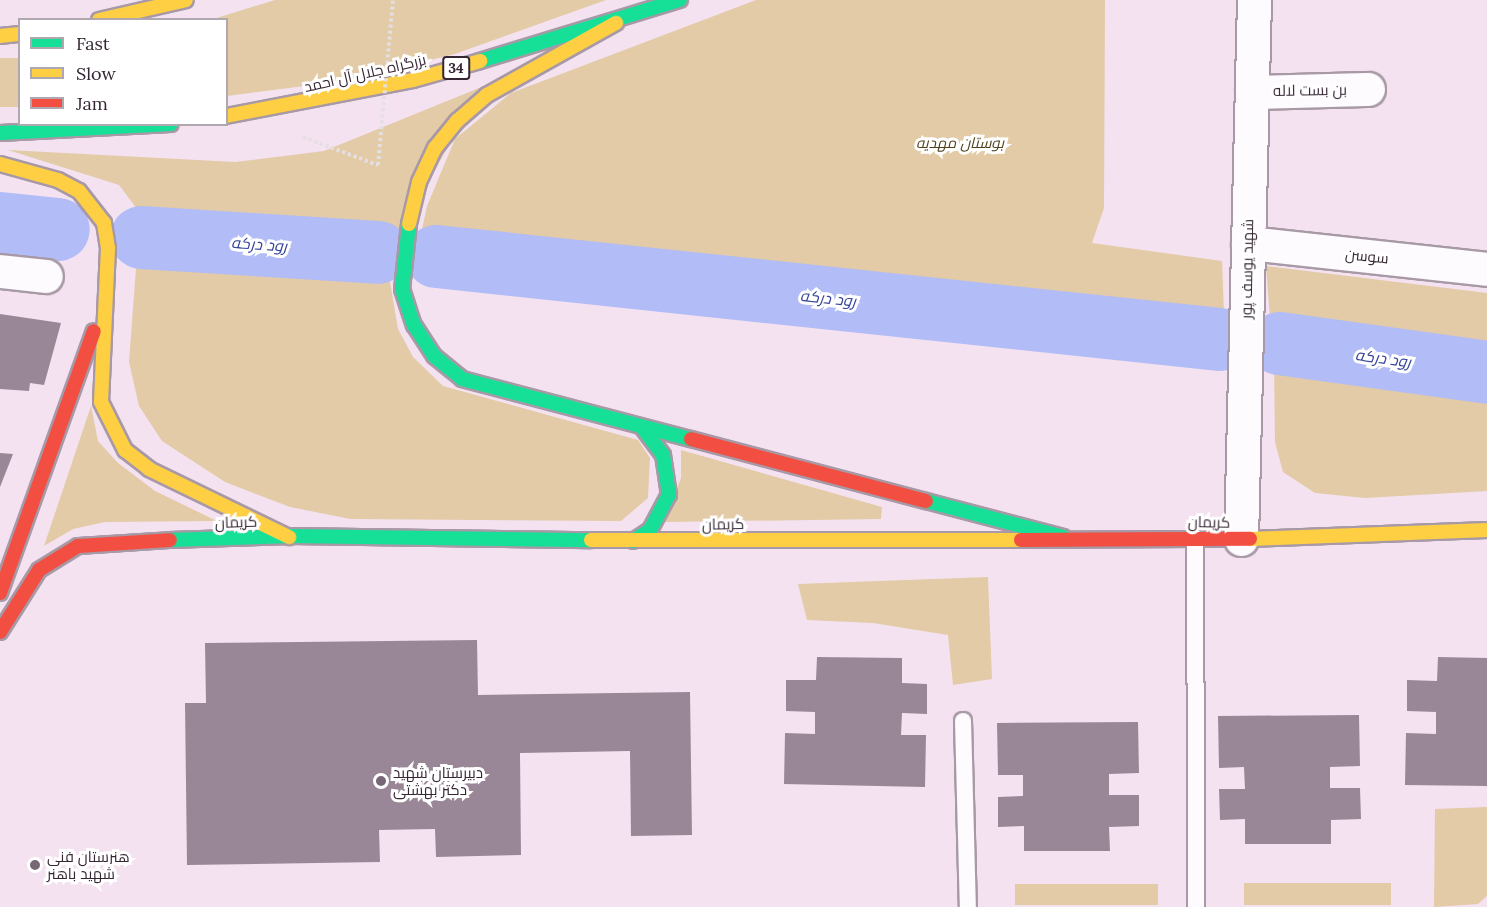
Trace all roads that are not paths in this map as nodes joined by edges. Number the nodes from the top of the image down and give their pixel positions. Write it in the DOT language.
graph roads {
  1 [pos="186,0"];
  2 [pos="680,0"];
  3 [pos="1254,0"];
  4 [pos="108,18"];
  5 [pos="616,23"];
  6 [pos="18,34"];
  7 [pos="0,36"];
  8 [pos="1368,89"];
  9 [pos="1252,92"];
  10 [pos="228,116"];
  11 [pos="133,126"];
  12 [pos="0,133"];
  13 [pos="0,164"];
  14 [pos="1248,243"];
  15 [pos="1487,269"];
  16 [pos="0,271"];
  17 [pos="46,276"];
  18 [pos="103,313"];
  19 [pos="643,428"];
  20 [pos="1487,530"];
  21 [pos="289,537"];
  22 [pos="1063,537"];
  23 [pos="1195,538"];
  24 [pos="1241,539"];
  25 [pos="633,541"];
  26 [pos="0,592"];
  27 [pos="0,632"];
  28 [pos="963,721"];
  29 [pos="968,907"];
  30 [pos="1196,907"];
  1 -- 4 [label="main road"];
  2 -- 5 [label="main road, بزرگراه جلال آل احمد / 34"];
  3 -- 9 [label="street, شهید یوسف پور"];
  5 -- 10 [label="main road, بزرگراه جلال آل احمد / 34"];
  5 -- 19 [label="main road"];
  6 -- 7 [label="main road"];
  8 -- 9 [label="street, بن بست لاله"];
  9 -- 14 [label="street, شهید یوسف پور"];
  11 -- 12 [label="main road"];
  13 -- 18 [label="main road"];
  14 -- 15 [label="street, سوسن"];
  14 -- 24 [label="street, شهید یوسف پور"];
  16 -- 17 [label="street"];
  18 -- 21 [label="main road"];
  18 -- 26 [label="main road"];
  19 -- 22 [label="main road"];
  19 -- 25 [label="main road"];
  20 -- 24 [label="main road, کریمان"];
  21 -- 25 [label="main road, کریمان"];
  21 -- 27 [label="main road, کریمان"];
  22 -- 23 [label="main road, کریمان"];
  22 -- 25 [label="main road, کریمان"];
  23 -- 24 [label="main road, کریمان"];
  23 -- 30 [label="lane"];
  28 -- 29 [label="lane"];
}
